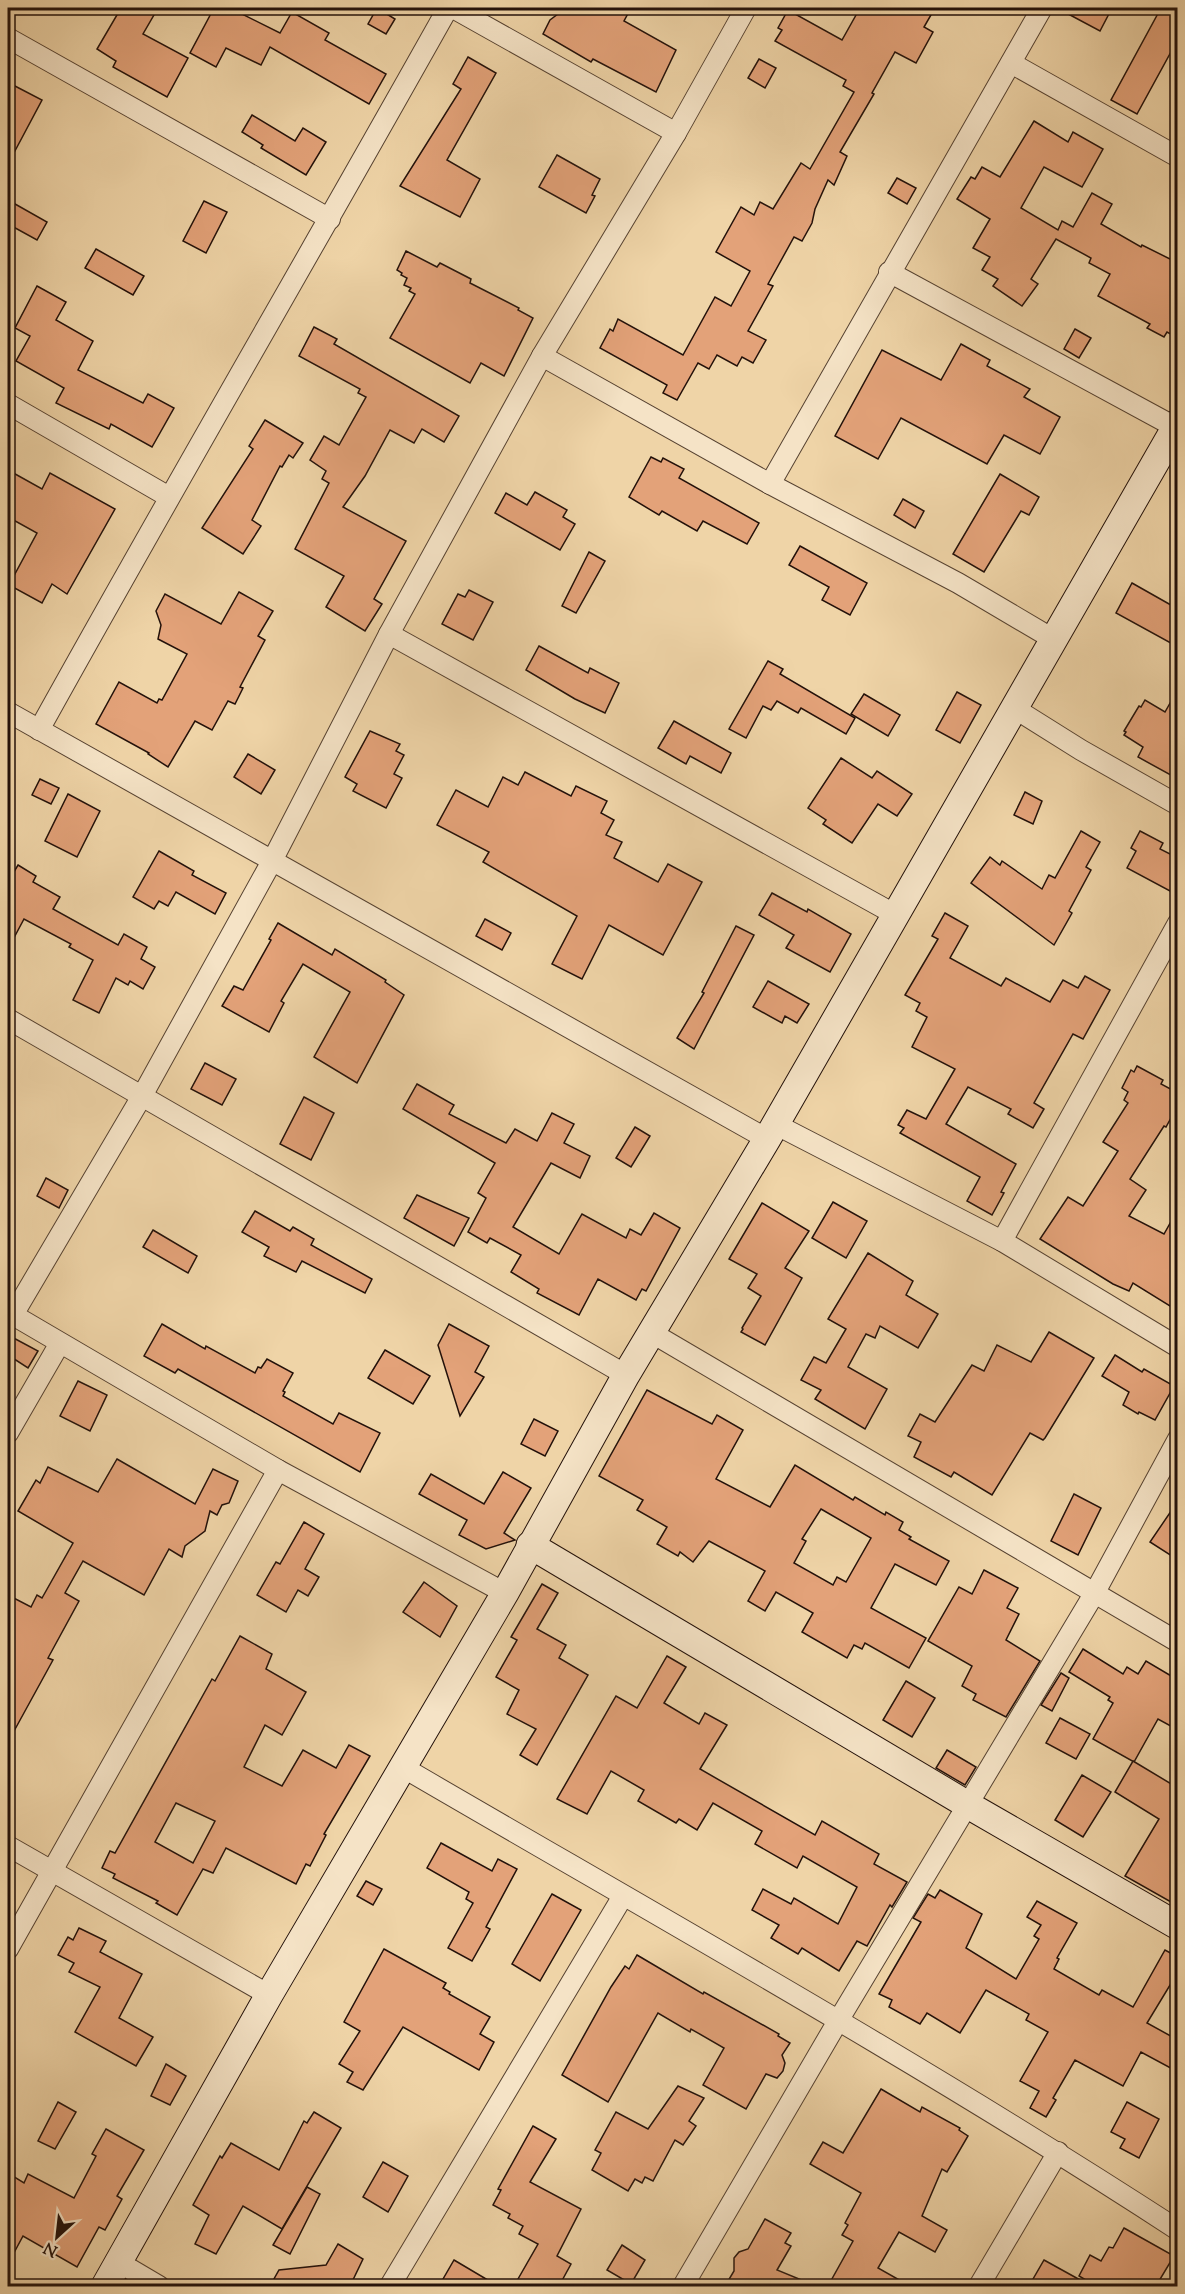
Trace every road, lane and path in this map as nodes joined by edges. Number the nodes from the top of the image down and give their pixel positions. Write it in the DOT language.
graph roads {
  1 [pos="448,8"];
  2 [pos="453,8"];
  3 [pos="746,8"];
  4 [pos="1042,8"];
  5 [pos="8,38"];
  6 [pos="1011,63"];
  7 [pos="676,133"];
  8 [pos="1178,157"];
  9 [pos="330,219"];
  10 [pos="889,272"];
  11 [pos="542,356"];
  12 [pos="8,404"];
  13 [pos="1176,425"];
  14 [pos="770,484"];
  15 [pos="169,496"];
  16 [pos="388,634"];
  17 [pos="1053,639"];
  18 [pos="1014,708"];
  19 [pos="8,712"];
  20 [pos="39,730"];
  21 [pos="1178,806"];
  22 [pos="272,861"];
  23 [pos="896,915"];
  24 [pos="1178,923"];
  25 [pos="8,1018"];
  26 [pos="142,1096"];
  27 [pos="771,1131"];
  28 [pos="1002,1241"];
  29 [pos="10,1314"];
  30 [pos="652,1333"];
  31 [pos="60,1343"];
  32 [pos="1178,1347"];
  33 [pos="626,1375"];
  34 [pos="8,1433"];
  35 [pos="1178,1439"];
  36 [pos="278,1470"];
  37 [pos="530,1545"];
  38 [pos="505,1593"];
  39 [pos="1094,1594"];
  40 [pos="1178,1642"];
  41 [pos="404,1768"];
  42 [pos="968,1805"];
  43 [pos="8,1846"];
  44 [pos="52,1872"];
  45 [pos="623,1896"];
  46 [pos="1178,1926"];
  47 [pos="8,1949"];
  48 [pos="269,1995"];
  49 [pos="838,2021"];
  50 [pos="1058,2152"];
  51 [pos="1178,2230"];
  52 [pos="120,2264"];
  53 [pos="105,2286"];
  54 [pos="159,2286"];
  55 [pos="390,2286"];
  56 [pos="683,2286"];
  57 [pos="979,2286"];
  1 -- 9 [label="street"];
  2 -- 7 [label="street"];
  3 -- 7 [label="street"];
  4 -- 6 [label="street"];
  5 -- 9 [label="street"];
  6 -- 8 [label="street"];
  6 -- 10 [label="street"];
  7 -- 11 [label="street"];
  9 -- 15 [label="street"];
  10 -- 13 [label="street"];
  10 -- 14 [label="street"];
  11 -- 14 [label="street"];
  11 -- 16 [label="street"];
  12 -- 15 [label="street"];
  13 -- 17 [label="street"];
  14 -- 17 [label="street"];
  15 -- 20 [label="street"];
  16 -- 22 [label="street"];
  16 -- 23 [label="street"];
  17 -- 18 [label="street"];
  18 -- 21 [label="street"];
  18 -- 23 [label="street"];
  19 -- 20 [label="street"];
  20 -- 22 [label="street"];
  22 -- 26 [label="street"];
  22 -- 27 [label="street"];
  23 -- 27 [label="street"];
  24 -- 28 [label="street"];
  25 -- 26 [label="street"];
  26 -- 29 [label="street"];
  26 -- 33 [label="street"];
  27 -- 28 [label="street"];
  27 -- 30 [label="street"];
  28 -- 32 [label="street"];
  29 -- 31 [label="street"];
  30 -- 33 [label="street"];
  30 -- 39 [label="street"];
  31 -- 34 [label="street"];
  31 -- 36 [label="street"];
  33 -- 37 [label="street"];
  35 -- 39 [label="street"];
  36 -- 38 [label="street"];
  36 -- 44 [label="street"];
  37 -- 38 [label="street"];
  37 -- 42 [label="street"];
  38 -- 41 [label="street"];
  39 -- 40 [label="street"];
  39 -- 42 [label="street"];
  41 -- 45 [label="street"];
  41 -- 48 [label="street"];
  42 -- 46 [label="street"];
  42 -- 49 [label="street"];
  43 -- 44 [label="street"];
  44 -- 47 [label="street"];
  44 -- 48 [label="street"];
  45 -- 49 [label="street"];
  45 -- 55 [label="street"];
  48 -- 52 [label="street"];
  49 -- 50 [label="street"];
  49 -- 56 [label="street"];
  50 -- 51 [label="street"];
  50 -- 57 [label="street"];
  52 -- 53 [label="street"];
  52 -- 54 [label="street"];
}
